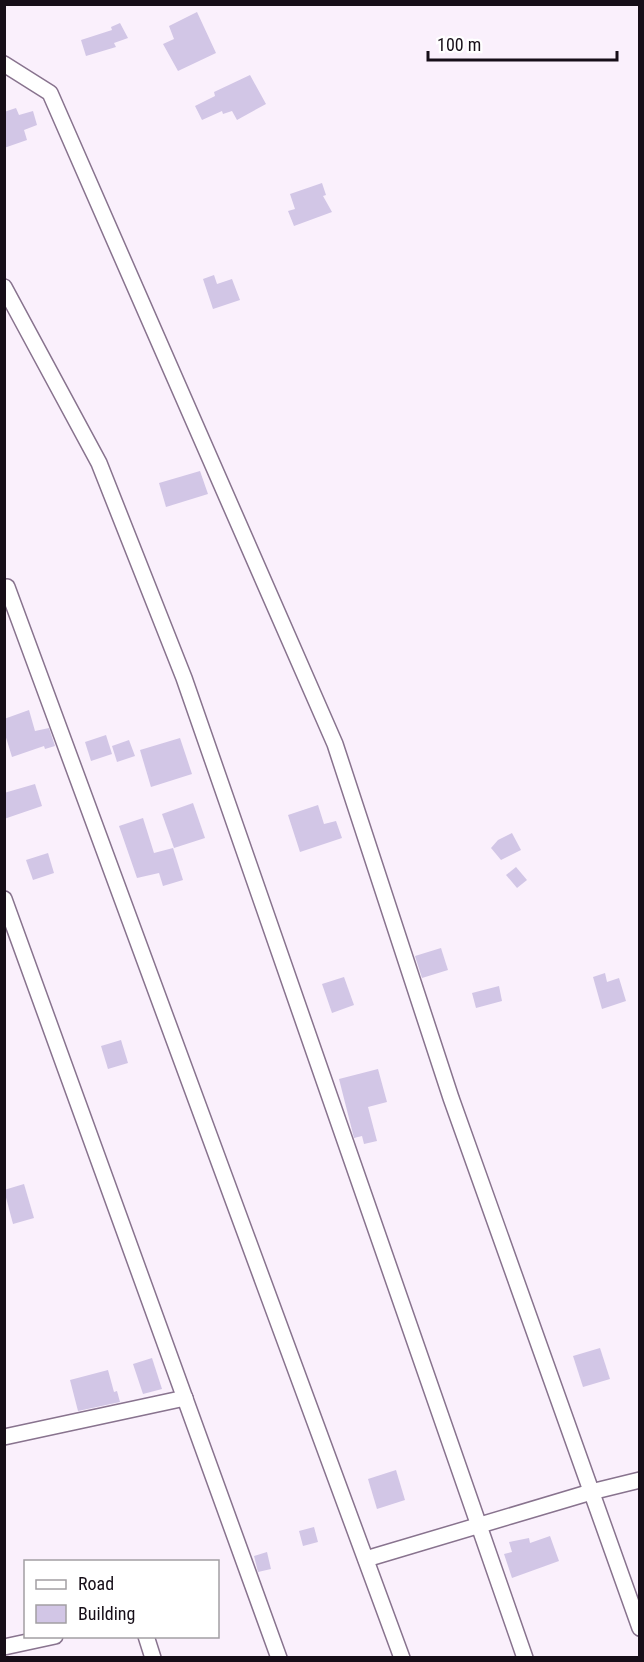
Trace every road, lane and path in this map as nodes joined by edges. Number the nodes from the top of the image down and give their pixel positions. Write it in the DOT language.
graph roads {
  1 [pos="4,64"];
  2 [pos="4,287"];
  3 [pos="7,587"];
  4 [pos="4,899"];
  5 [pos="185,1398"];
  6 [pos="4,1437"];
  7 [pos="639,1480"];
  8 [pos="591,1492"];
  9 [pos="479,1525"];
  10 [pos="366,1559"];
  11 [pos="639,1628"];
  12 [pos="45,1638"];
  13 [pos="147,1638"];
  14 [pos="4,1647"];
  15 [pos="153,1658"];
  16 [pos="279,1658"];
  17 [pos="402,1658"];
  18 [pos="525,1658"];
  1 -- 8 [label="street"];
  2 -- 9 [label="street"];
  3 -- 10 [label="street"];
  4 -- 5 [label="street"];
  5 -- 6 [label="street"];
  5 -- 16 [label="street"];
  7 -- 8 [label="street"];
  8 -- 9 [label="street"];
  8 -- 11 [label="street"];
  9 -- 10 [label="street"];
  9 -- 18 [label="street"];
  10 -- 17 [label="street"];
  12 -- 14 [label="street"];
  13 -- 15 [label="street"];
}
